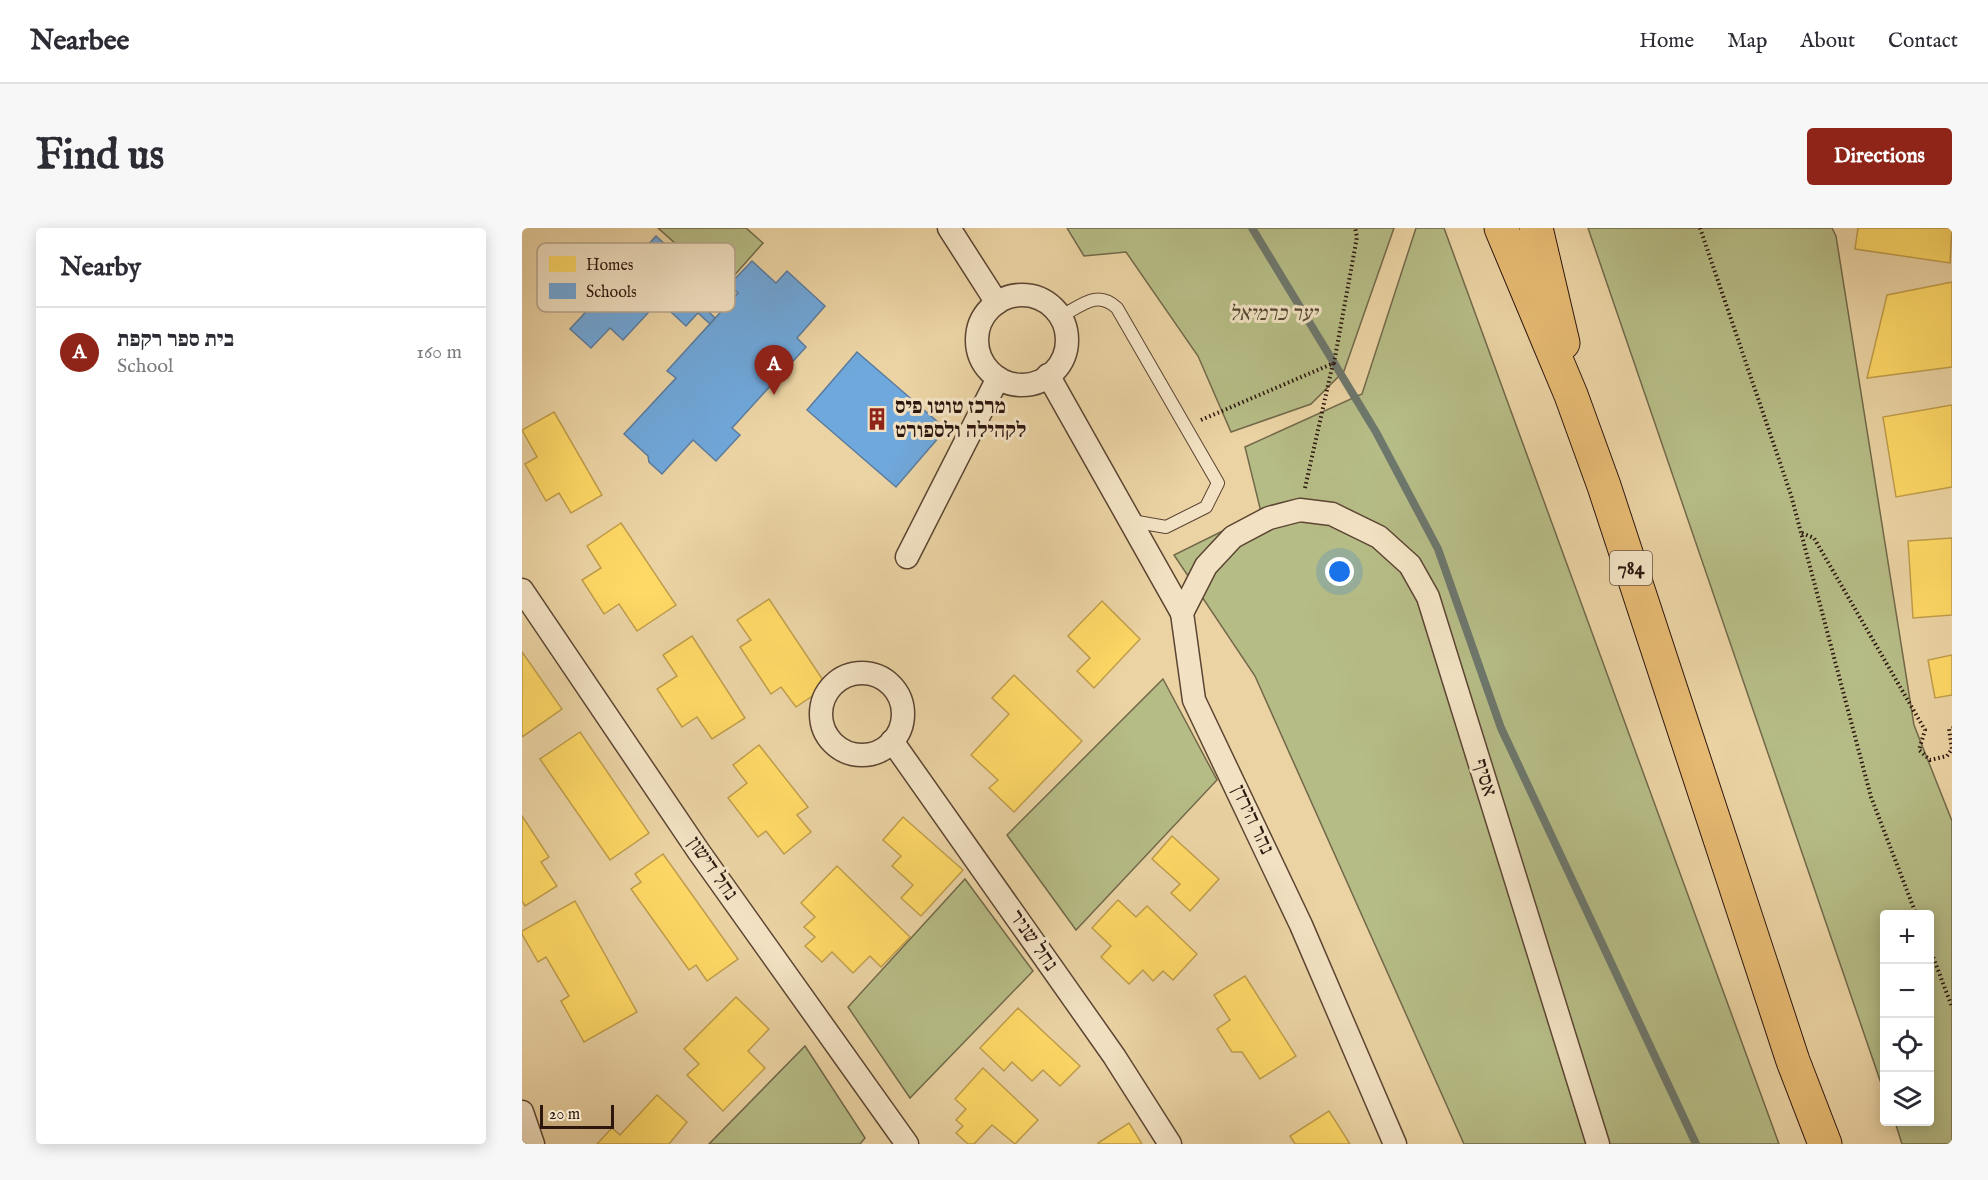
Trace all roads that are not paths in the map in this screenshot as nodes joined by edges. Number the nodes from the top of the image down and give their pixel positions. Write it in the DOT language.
graph roads {
  1 [pos="949,228"];
  2 [pos="1501,228"];
  3 [pos="1536,228"];
  4 [pos="997,303"];
  5 [pos="1060,317"];
  6 [pos="1048,375"];
  7 [pos="998,378"];
  8 [pos="1571,395"];
  9 [pos="1132,521"];
  10 [pos="907,557"];
  11 [pos="522,590"];
  12 [pos="1182,613"];
  13 [pos="892,741"];
  14 [pos="522,1112"];
  15 [pos="533,1144"];
  16 [pos="907,1144"];
  17 [pos="1170,1144"];
  18 [pos="1395,1144"];
  19 [pos="1598,1144"];
  20 [pos="1825,1144"];
  1 -- 4 [label="street"];
  2 -- 8 [label="main road, 784"];
  3 -- 8 [label="main road"];
  4 -- 5 [label="street"];
  4 -- 7 [label="street"];
  5 -- 6 [label="street"];
  5 -- 9 [label="lane"];
  6 -- 7 [label="street"];
  6 -- 9 [label="street"];
  7 -- 10 [label="street"];
  8 -- 20 [label="main road, 784"];
  9 -- 12 [label="street"];
  11 -- 16 [label="street, נחל דישון"];
  12 -- 18 [label="street, נהר הירדן"];
  12 -- 19 [label="street, אסיף"];
  13 -- 17 [label="street, נחל שניר"];
  14 -- 15 [label="street"];
}
